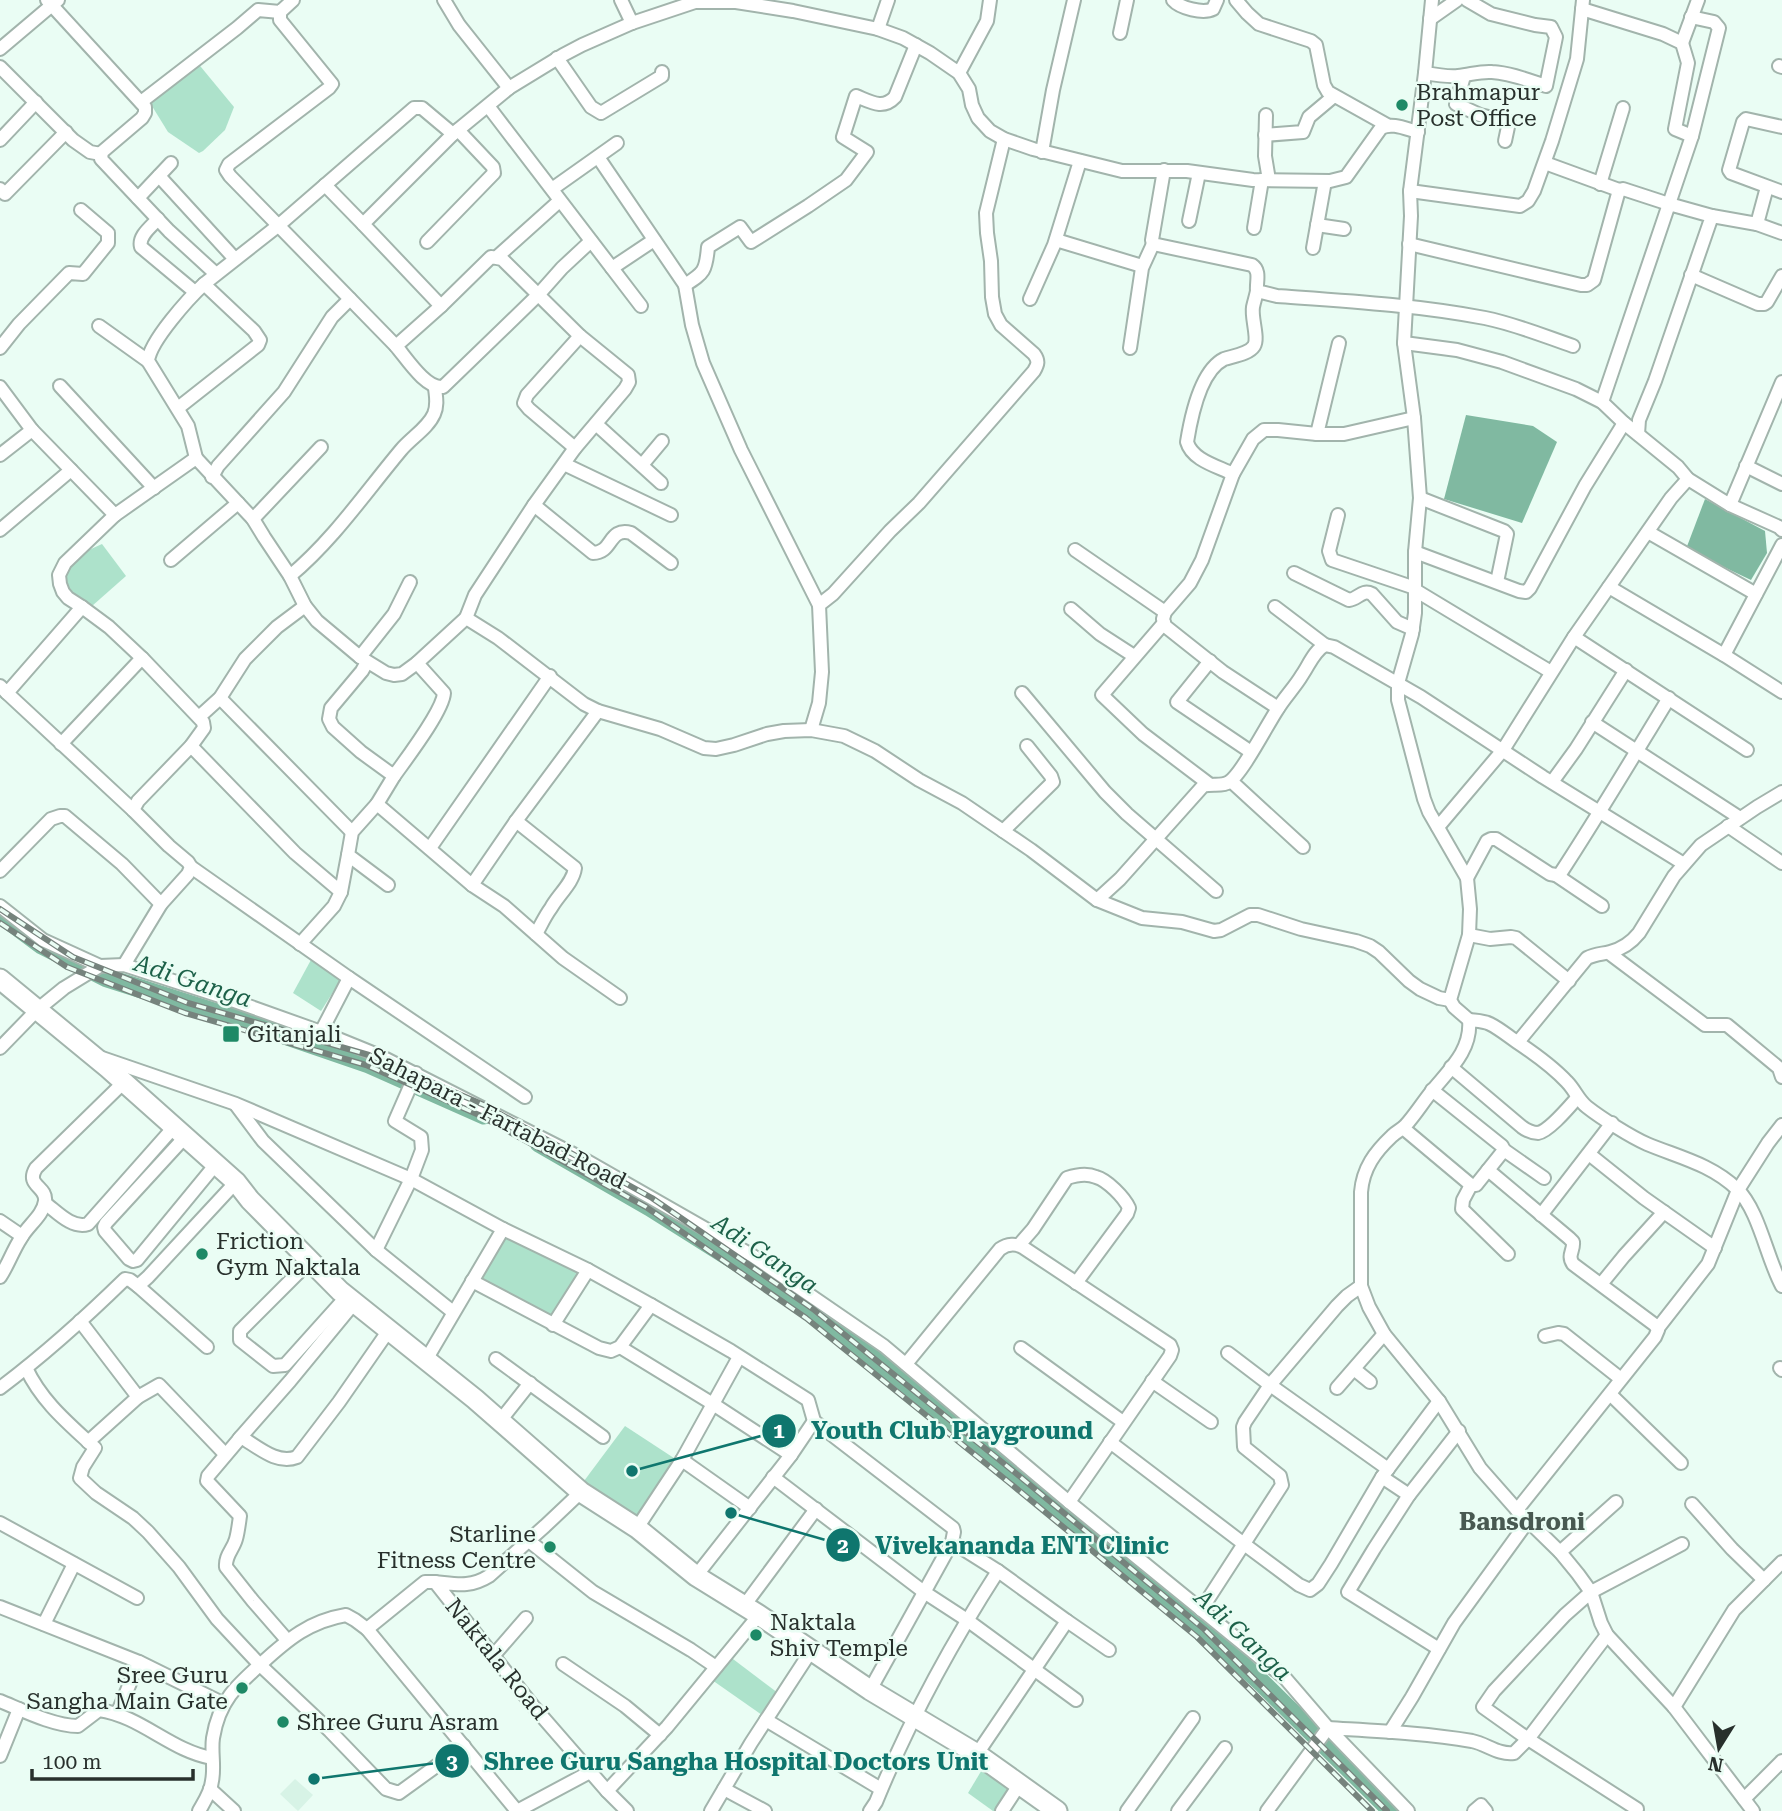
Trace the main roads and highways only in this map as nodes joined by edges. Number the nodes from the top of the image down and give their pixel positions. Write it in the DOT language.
graph roads {
  1 [pos="3,987"];
  2 [pos="1057,1811"];
  1 -- 2 [label="main road"];
}
